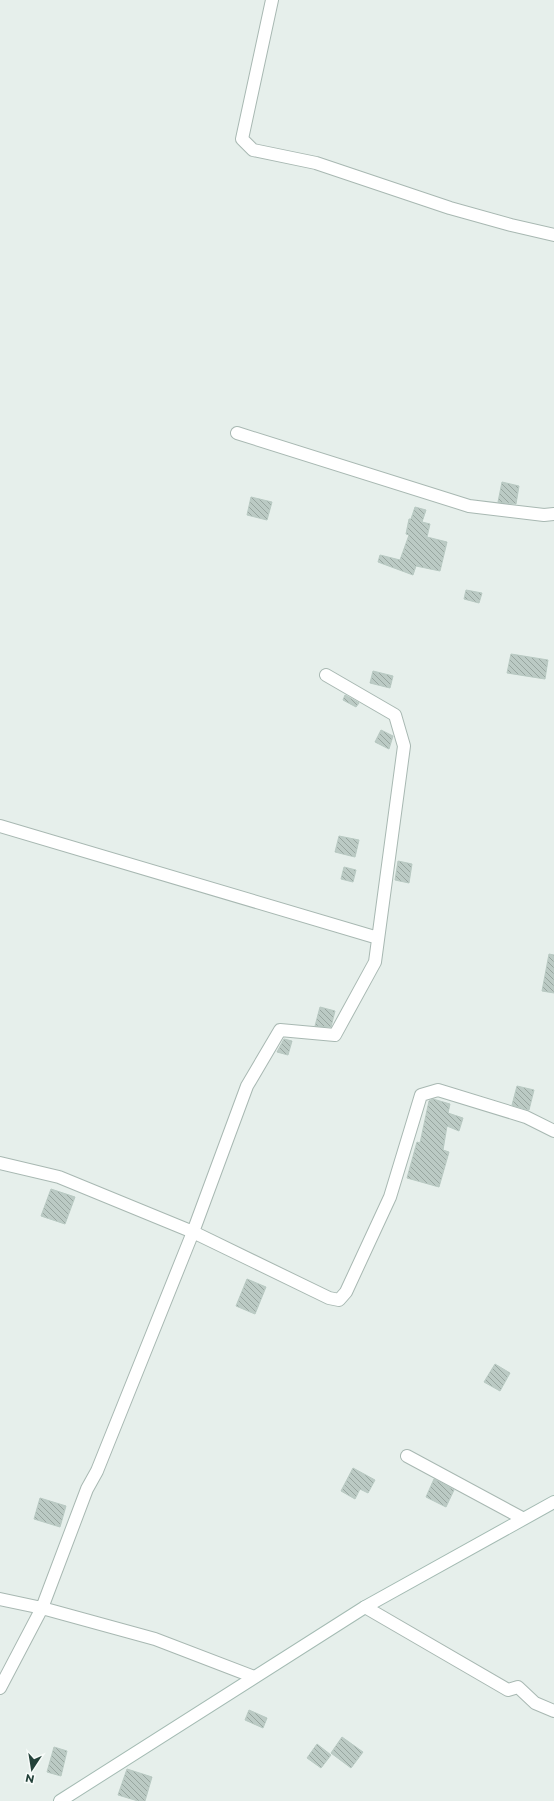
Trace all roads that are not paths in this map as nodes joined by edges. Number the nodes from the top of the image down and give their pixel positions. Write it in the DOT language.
graph roads {
  1 [pos="272,0"];
  2 [pos="554,235"];
  3 [pos="237,434"];
  4 [pos="554,514"];
  5 [pos="326,675"];
  6 [pos="0,826"];
  7 [pos="378,938"];
  8 [pos="554,1131"];
  9 [pos="0,1163"];
  10 [pos="193,1232"];
  11 [pos="406,1456"];
  12 [pos="554,1502"];
  13 [pos="522,1518"];
  14 [pos="0,1599"];
  15 [pos="365,1607"];
  16 [pos="42,1608"];
  17 [pos="254,1677"];
  18 [pos="0,1688"];
  19 [pos="554,1711"];
  20 [pos="60,1801"];
  1 -- 2 [label="street"];
  3 -- 4 [label="street"];
  5 -- 7 [label="street"];
  6 -- 7 [label="street"];
  7 -- 10 [label="street"];
  8 -- 10 [label="street"];
  9 -- 10 [label="street"];
  10 -- 16 [label="street"];
  11 -- 13 [label="street"];
  12 -- 13 [label="street"];
  13 -- 15 [label="street"];
  14 -- 16 [label="street"];
  15 -- 17 [label="street"];
  15 -- 19 [label="street"];
  16 -- 17 [label="street"];
  16 -- 18 [label="street"];
  17 -- 20 [label="street"];
}
